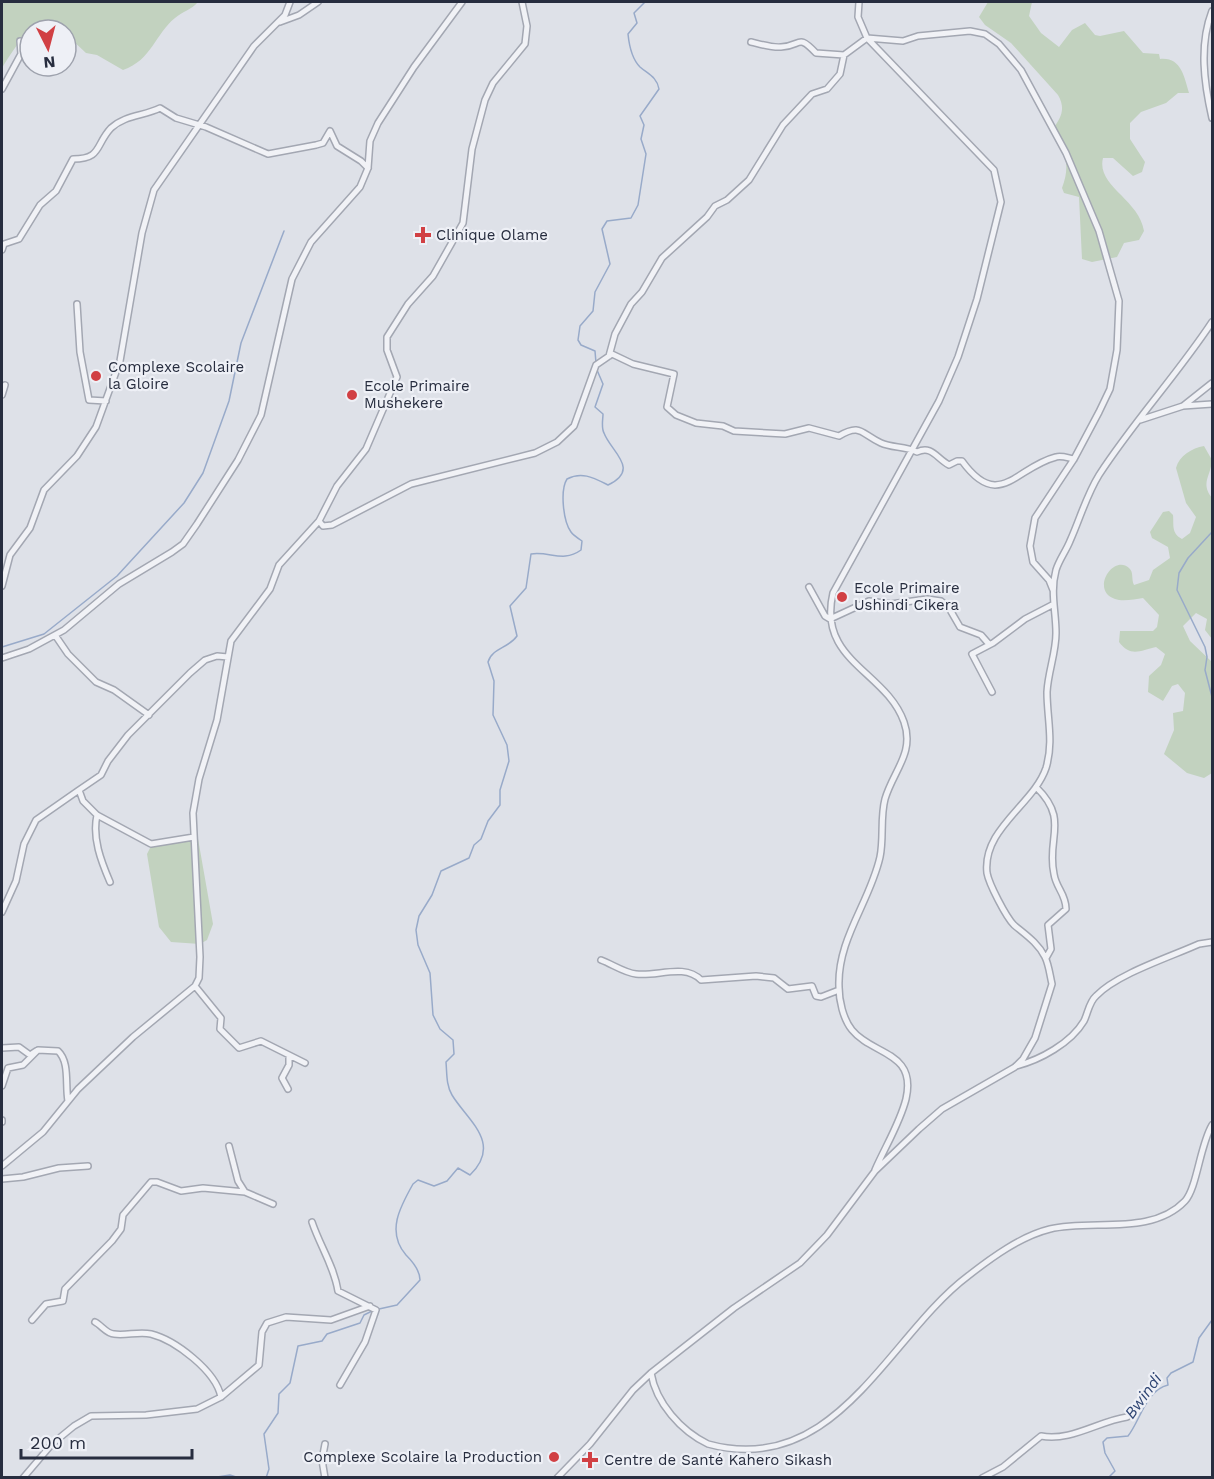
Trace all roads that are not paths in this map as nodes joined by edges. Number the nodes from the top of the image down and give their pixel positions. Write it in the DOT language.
graph roads {
  1 [pos="290,2"];
  2 [pos="318,2"];
  3 [pos="462,2"];
  4 [pos="522,2"];
  5 [pos="859,2"];
  6 [pos="1212,11"];
  7 [pos="278,22"];
  8 [pos="867,38"];
  9 [pos="751,42"];
  10 [pos="844,55"];
  11 [pos="18,60"];
  12 [pos="2,89"];
  13 [pos="1212,118"];
  14 [pos="199,126"];
  15 [pos="368,168"];
  16 [pos="2,250"];
  17 [pos="77,304"];
  18 [pos="1212,322"];
  19 [pos="609,356"];
  20 [pos="1212,383"];
  21 [pos="5,384"];
  22 [pos="2,395"];
  23 [pos="106,401"];
  24 [pos="1212,404"];
  25 [pos="1183,406"];
  26 [pos="1140,420"];
  27 [pos="912,449"];
  28 [pos="1074,459"];
  29 [pos="319,521"];
  30 [pos="2,585"];
  31 [pos="809,587"];
  32 [pos="1053,591"];
  33 [pos="1052,605"];
  34 [pos="830,619"];
  35 [pos="55,635"];
  36 [pos="988,644"];
  37 [pos="228,657"];
  38 [pos="2,658"];
  39 [pos="992,692"];
  40 [pos="149,715"];
  41 [pos="1036,787"];
  42 [pos="79,790"];
  43 [pos="97,815"];
  44 [pos="194,837"];
  45 [pos="110,882"];
  46 [pos="2,912"];
  47 [pos="1212,942"];
  48 [pos="1046,958"];
  49 [pos="601,960"];
  50 [pos="195,987"];
  51 [pos="839,990"];
  52 [pos="2,1048"];
  53 [pos="38,1050"];
  54 [pos="289,1056"];
  55 [pos="305,1063"];
  56 [pos="1015,1067"];
  57 [pos="2,1086"];
  58 [pos="288,1089"];
  59 [pos="68,1101"];
  60 [pos="1212,1125"];
  61 [pos="229,1146"];
  62 [pos="2,1166"];
  63 [pos="88,1166"];
  64 [pos="875,1172"];
  65 [pos="2,1179"];
  66 [pos="245,1192"];
  67 [pos="273,1204"];
  68 [pos="312,1222"];
  69 [pos="370,1305"];
  70 [pos="32,1320"];
  71 [pos="95,1322"];
  72 [pos="651,1372"];
  73 [pos="340,1385"];
  74 [pos="221,1397"];
  75 [pos="859,1403"];
  76 [pos="1127,1417"];
  77 [pos="326,1444"];
  78 [pos="744,1456"];
  79 [pos="23,1478"];
  80 [pos="325,1478"];
  81 [pos="557,1478"];
  82 [pos="982,1478"];
  1 -- 7 [label="street"];
  2 -- 7 [label="street"];
  3 -- 15 [label="street"];
  4 -- 29 [label="street"];
  5 -- 8 [label="street"];
  6 -- 13 [label="street"];
  7 -- 14 [label="street"];
  8 -- 10 [label="street"];
  8 -- 27 [label="street"];
  8 -- 28 [label="street"];
  9 -- 10 [label="street"];
  10 -- 19 [label="street"];
  11 -- 12 [label="street"];
  14 -- 15 [label="street"];
  14 -- 16 [label="street"];
  14 -- 23 [label="street"];
  15 -- 35 [label="street"];
  17 -- 23 [label="street"];
  18 -- 26 [label="street"];
  19 -- 27 [label="street"];
  19 -- 29 [label="street"];
  20 -- 25 [label="street"];
  21 -- 22 [label="street"];
  23 -- 30 [label="street"];
  24 -- 25 [label="street"];
  25 -- 26 [label="street"];
  26 -- 32 [label="street"];
  27 -- 28 [label="street"];
  27 -- 34 [label="street"];
  28 -- 32 [label="street"];
  29 -- 37 [label="street"];
  31 -- 34 [label="street"];
  32 -- 33 [label="street"];
  33 -- 36 [label="street"];
  33 -- 41 [label="street"];
  34 -- 36 [label="street"];
  34 -- 51 [label="street"];
  35 -- 38 [label="street"];
  35 -- 40 [label="street"];
  36 -- 39 [label="street"];
  37 -- 40 [label="street"];
  37 -- 44 [label="street"];
  40 -- 42 [label="street"];
  41 -- 48 [label="street"];
  41 -- 48 [label="street"];
  42 -- 43 [label="street"];
  42 -- 46 [label="street"];
  43 -- 44 [label="street"];
  43 -- 45 [label="street"];
  44 -- 50 [label="street"];
  47 -- 56 [label="street"];
  48 -- 56 [label="street"];
  49 -- 51 [label="street"];
  50 -- 54 [label="street"];
  50 -- 59 [label="street"];
  51 -- 64 [label="street"];
  52 -- 53 [label="street"];
  53 -- 57 [label="street"];
  53 -- 59 [label="street"];
  54 -- 55 [label="street"];
  54 -- 58 [label="street"];
  56 -- 64 [label="street"];
  59 -- 62 [label="street"];
  60 -- 75 [label="street"];
  61 -- 66 [label="street"];
  63 -- 65 [label="street"];
  64 -- 72 [label="street"];
  66 -- 67 [label="street"];
  66 -- 70 [label="street"];
  68 -- 69 [label="street"];
  69 -- 73 [label="street"];
  69 -- 74 [label="street"];
  71 -- 74 [label="street"];
  72 -- 78 [label="street"];
  72 -- 81 [label="street"];
  74 -- 79 [label="street"];
  76 -- 82 [label="street"];
  77 -- 80 [label="street"];
}
